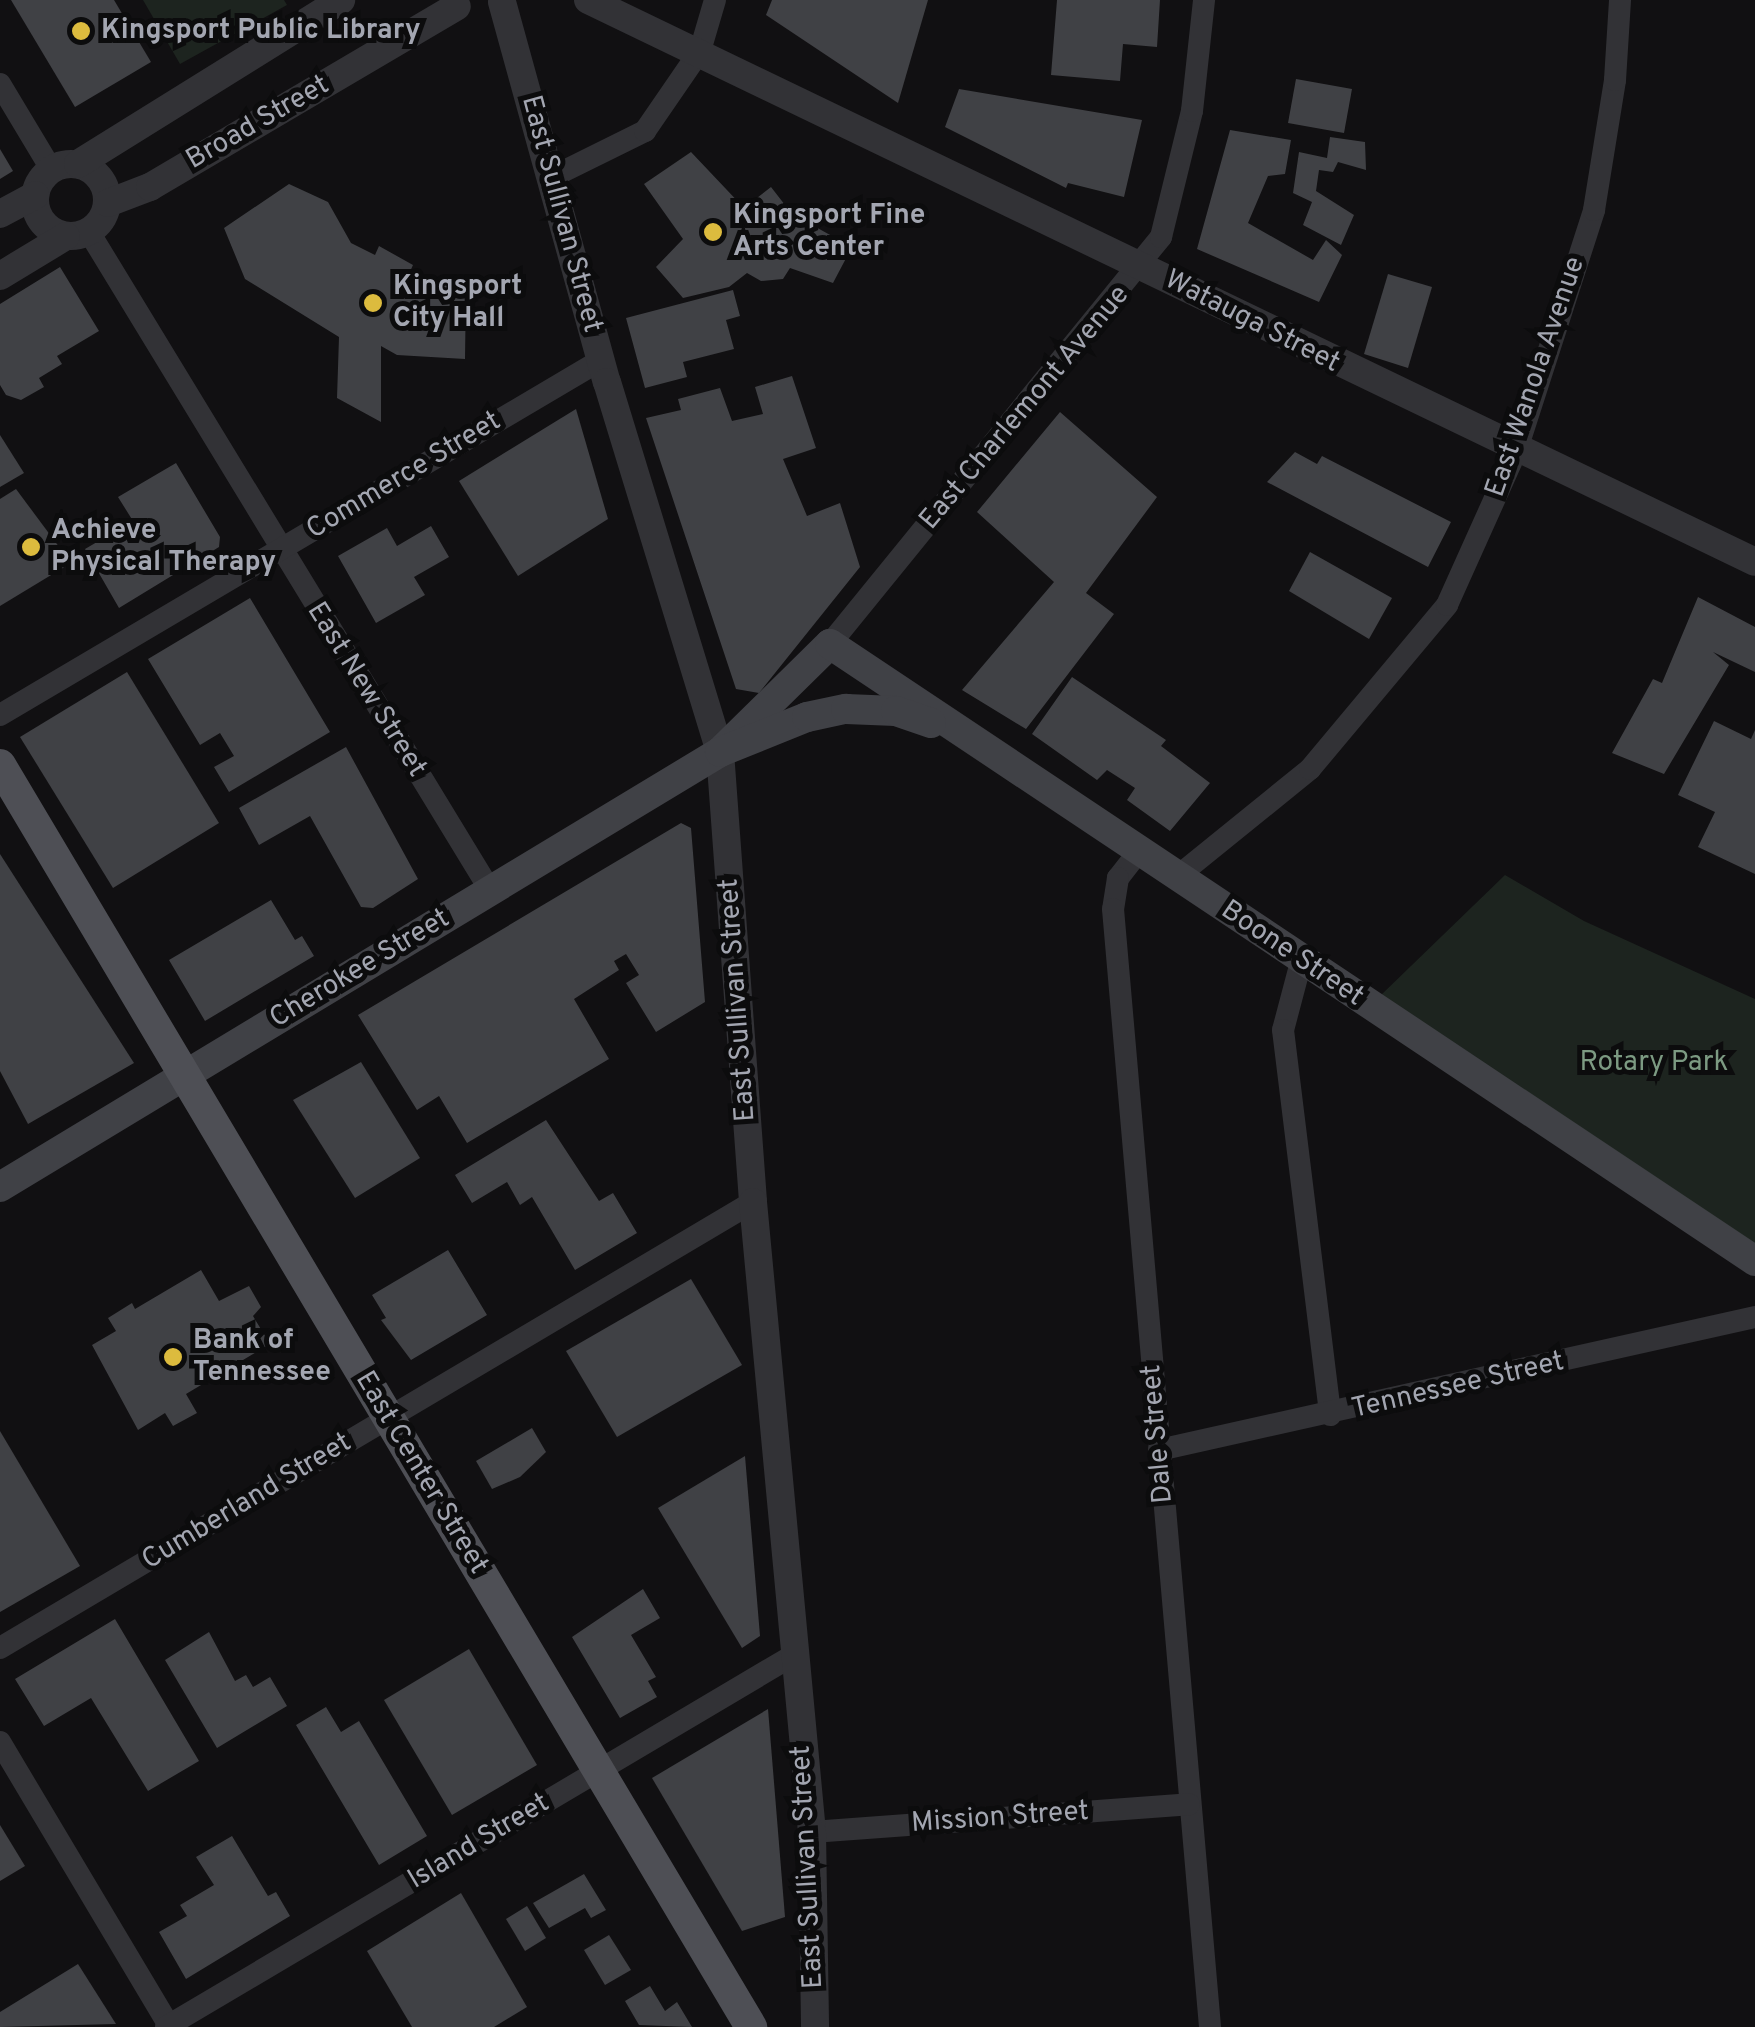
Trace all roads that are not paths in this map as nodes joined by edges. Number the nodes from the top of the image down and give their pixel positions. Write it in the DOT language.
graph roads {
  1 [pos="341,0"];
  2 [pos="588,0"];
  3 [pos="715,0"];
  4 [pos="1204,0"];
  5 [pos="1620,0"];
  6 [pos="503,1"];
  7 [pos="451,3"];
  8 [pos="700,51"];
  9 [pos="0,84"];
  10 [pos="65,167"];
  11 [pos="552,177"];
  12 [pos="35,195"];
  13 [pos="108,203"];
  14 [pos="0,214"];
  15 [pos="77,234"];
  16 [pos="1144,266"];
  17 [pos="0,276"];
  18 [pos="601,360"];
  19 [pos="1517,449"];
  20 [pos="279,550"];
  21 [pos="1755,562"];
  22 [pos="830,644"];
  23 [pos="0,715"];
  24 [pos="984,746"];
  25 [pos="720,752"];
  26 [pos="0,765"];
  27 [pos="1140,850"];
  28 [pos="1178,876"];
  29 [pos="490,890"];
  30 [pos="1301,962"];
  31 [pos="184,1076"];
  32 [pos="0,1187"];
  33 [pos="753,1202"];
  34 [pos="1755,1260"];
  35 [pos="1755,1317"];
  36 [pos="1330,1415"];
  37 [pos="388,1418"];
  38 [pos="1159,1450"];
  39 [pos="0,1648"];
  40 [pos="792,1656"];
  41 [pos="0,1742"];
  42 [pos="598,1771"];
  43 [pos="1189,1804"];
  44 [pos="812,1832"];
  45 [pos="168,2026"];
  46 [pos="750,2027"];
  47 [pos="815,2027"];
  48 [pos="1210,2027"];
  1 -- 10 [label="street, Broad Street"];
  2 -- 8 [label="street, Watauga Street"];
  3 -- 8 [label="street"];
  4 -- 16 [label="street, East Charlemont Avenue"];
  5 -- 19 [label="street, East Wanola Avenue"];
  6 -- 7 [label="street"];
  6 -- 11 [label="street, East Sullivan Street"];
  7 -- 13 [label="street, Broad Street"];
  8 -- 11 [label="street"];
  8 -- 16 [label="street, Watauga Street"];
  9 -- 10 [label="street"];
  10 -- 12 [label="street"];
  10 -- 13 [label="street"];
  11 -- 18 [label="street, East Sullivan Street"];
  12 -- 14 [label="street"];
  12 -- 15 [label="street"];
  13 -- 15 [label="street"];
  15 -- 17 [label="street"];
  15 -- 20 [label="street, East New Street"];
  16 -- 19 [label="street, Watauga Street"];
  16 -- 22 [label="street, East Charlemont Avenue"];
  18 -- 20 [label="street, Commerce Street"];
  18 -- 25 [label="street, East Sullivan Street"];
  19 -- 21 [label="street, Watauga Street"];
  19 -- 28 [label="street, East Wanola Avenue"];
  20 -- 23 [label="street, Commerce Street"];
  20 -- 29 [label="street, East New Street"];
  22 -- 24 [label="main road, Boone Street"];
  22 -- 25 [label="main road, East Charlemont Avenue"];
  24 -- 25 [label="main road"];
  24 -- 27 [label="main road, Boone Street"];
  25 -- 29 [label="main road, Cherokee Street"];
  25 -- 33 [label="street, East Sullivan Street"];
  26 -- 31 [label="main road, East Center Street"];
  27 -- 28 [label="main road, Boone Street"];
  27 -- 38 [label="street, Dale Street"];
  28 -- 30 [label="main road, Boone Street"];
  29 -- 31 [label="main road, Cherokee Street"];
  30 -- 34 [label="main road, Boone Street"];
  30 -- 36 [label="street"];
  31 -- 32 [label="main road, Cherokee Street"];
  31 -- 37 [label="main road, East Center Street"];
  33 -- 37 [label="street, Cumberland Street"];
  33 -- 40 [label="street, East Sullivan Street"];
  35 -- 36 [label="street, Tennessee Street"];
  36 -- 38 [label="street, Tennessee Street"];
  37 -- 39 [label="street, Cumberland Street"];
  37 -- 42 [label="main road, East Center Street"];
  38 -- 43 [label="street, Dale Street"];
  40 -- 42 [label="street, Island Street"];
  40 -- 44 [label="street, East Sullivan Street"];
  41 -- 45 [label="street"];
  42 -- 45 [label="street, Island Street"];
  42 -- 46 [label="main road, East Center Street"];
  43 -- 44 [label="street, Mission Street"];
  43 -- 48 [label="street, Dale Street"];
  44 -- 47 [label="street, East Sullivan Street"];
}
